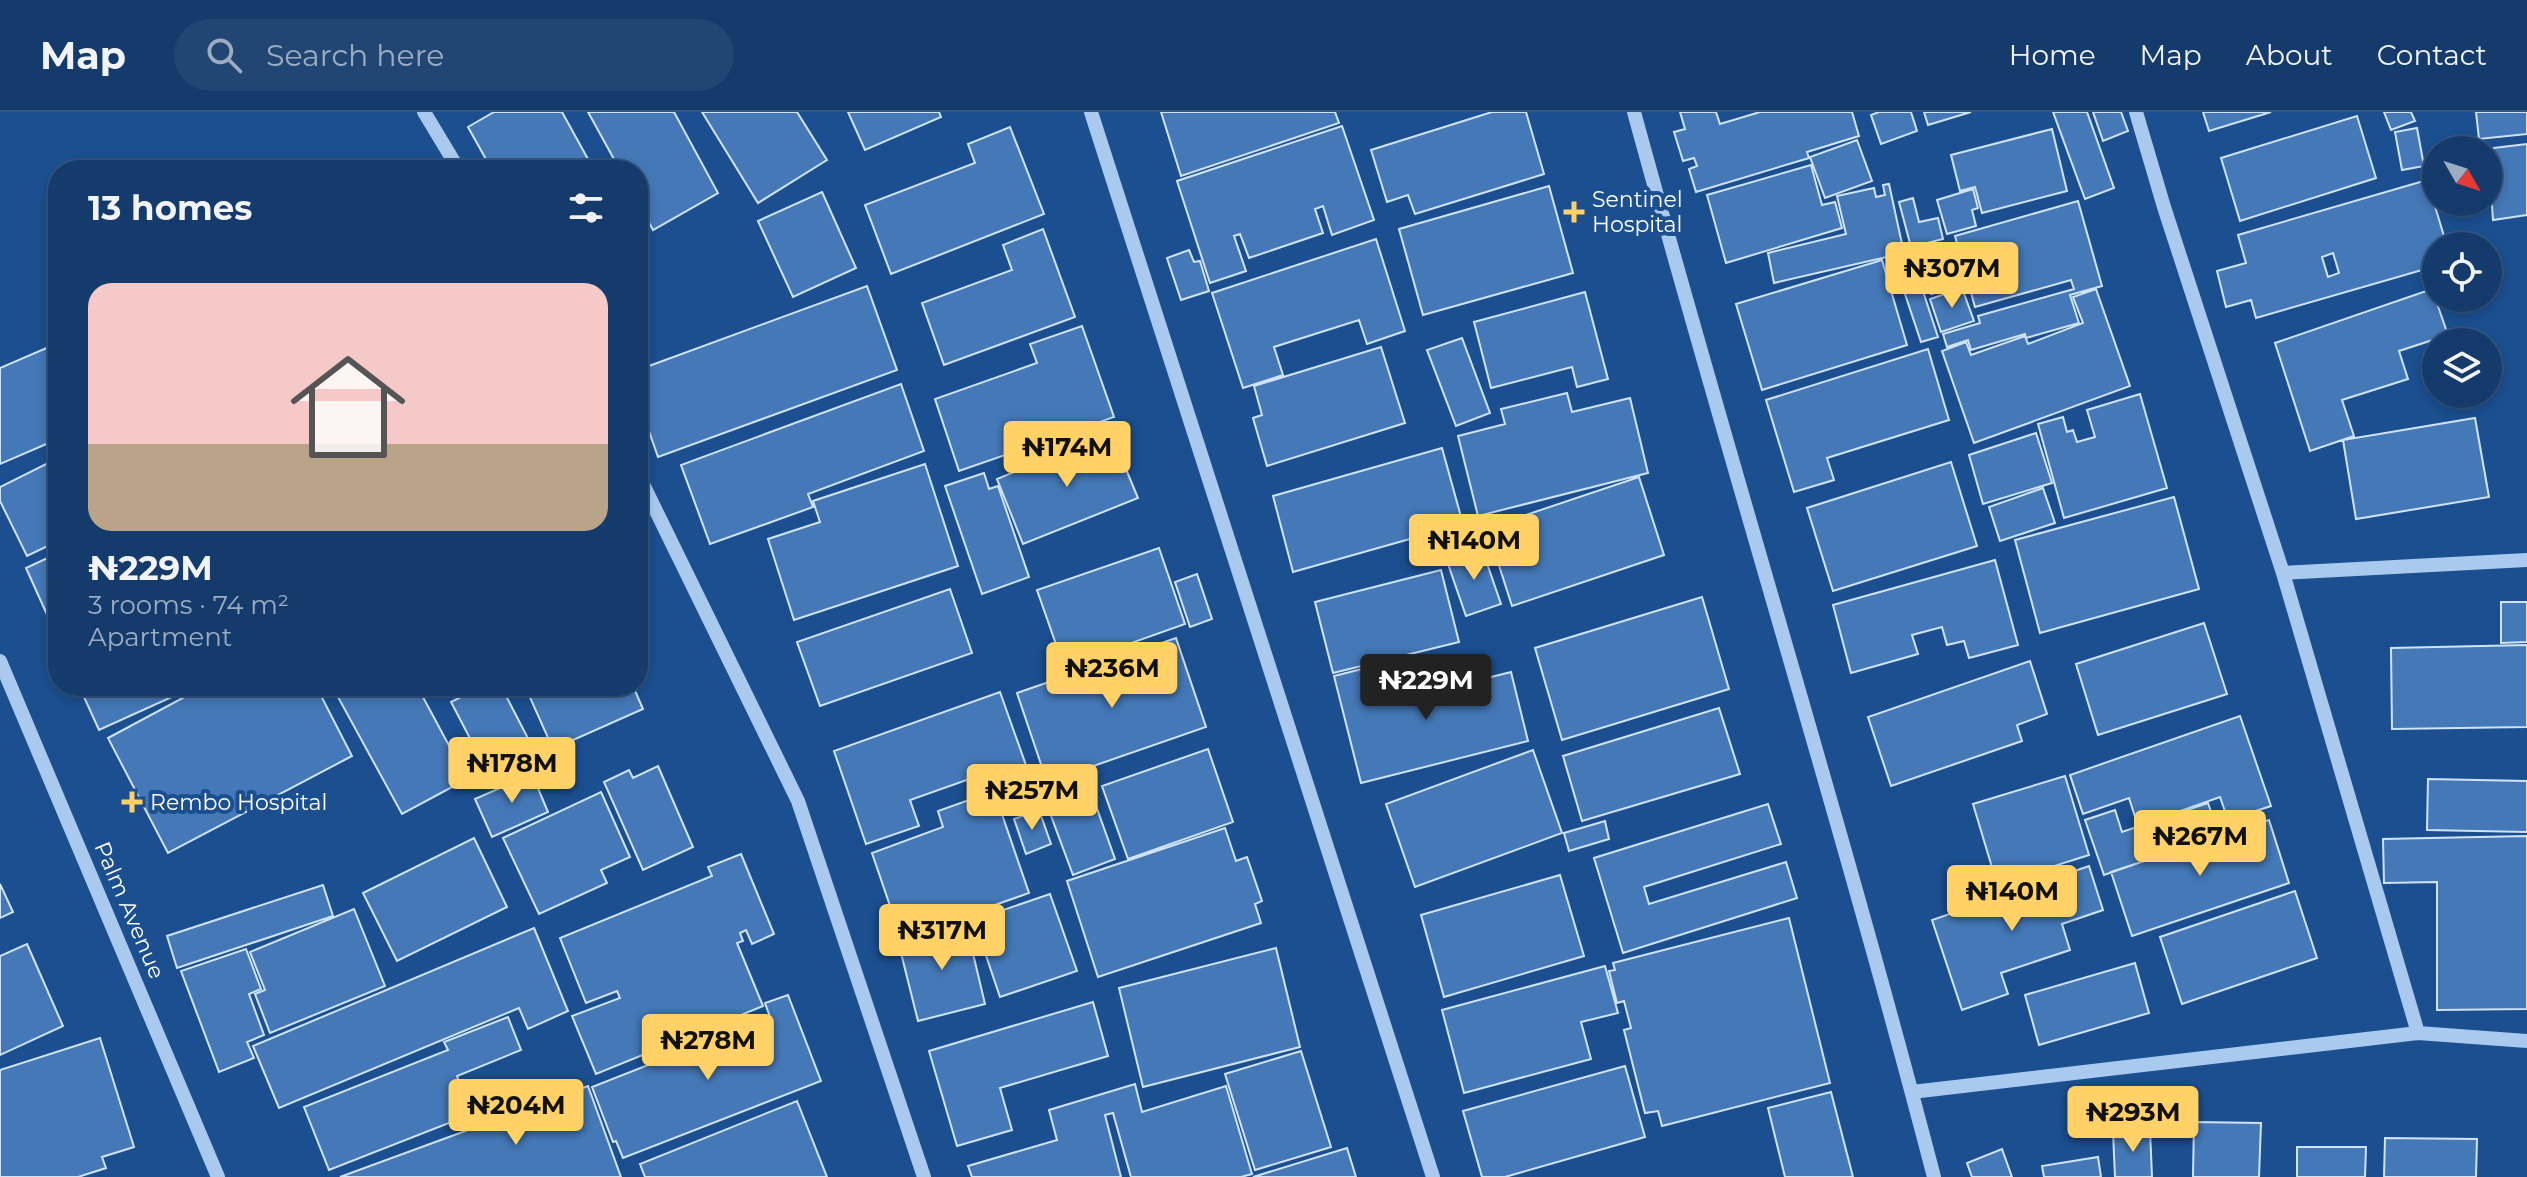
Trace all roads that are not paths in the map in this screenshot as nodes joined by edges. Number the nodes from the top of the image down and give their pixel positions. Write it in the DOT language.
graph roads {
  1 [pos="424,112"];
  2 [pos="1091,112"];
  3 [pos="1634,112"];
  4 [pos="2136,112"];
  5 [pos="453,160"];
  6 [pos="648,494"];
  7 [pos="2527,560"];
  8 [pos="2283,573"];
  9 [pos="0,661"];
  10 [pos="2418,1033"];
  11 [pos="2527,1041"];
  12 [pos="1912,1092"];
  13 [pos="218,1177"];
  14 [pos="924,1177"];
  15 [pos="1433,1177"];
  16 [pos="1934,1177"];
  1 -- 5 [label="street"];
  2 -- 15 [label="street"];
  3 -- 12 [label="street"];
  4 -- 8 [label="street"];
  6 -- 14 [label="street"];
  7 -- 8 [label="street"];
  8 -- 10 [label="street"];
  9 -- 13 [label="street, Palm Avenue"];
  10 -- 11 [label="street"];
  10 -- 12 [label="street"];
  12 -- 16 [label="street"];
}
